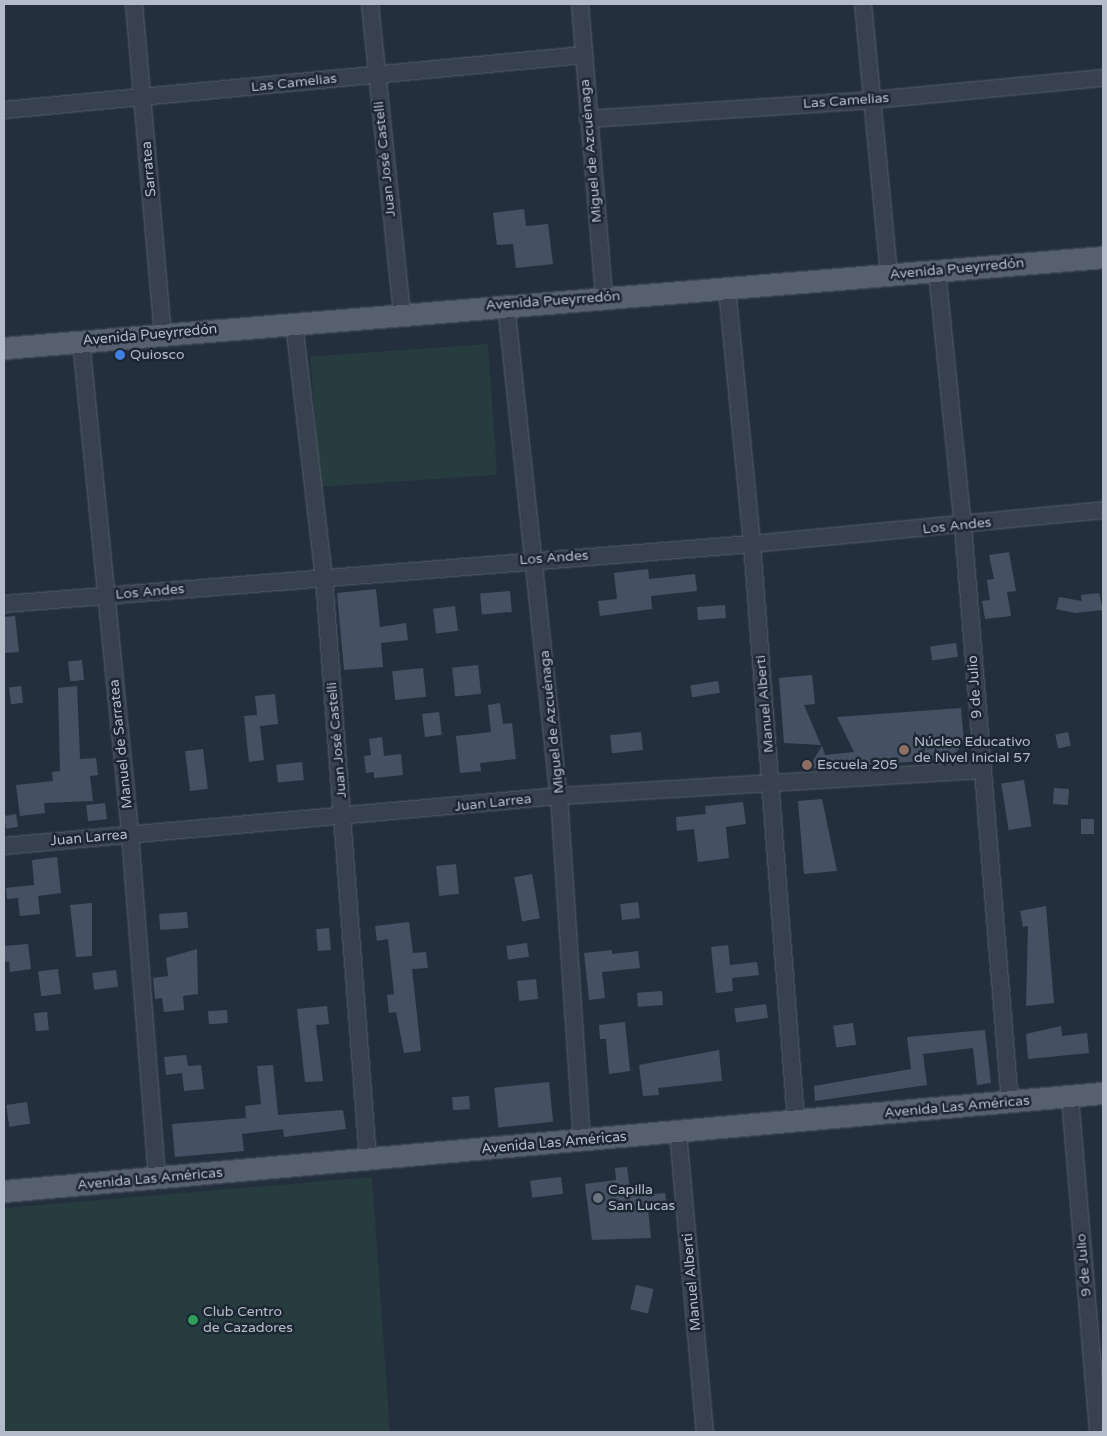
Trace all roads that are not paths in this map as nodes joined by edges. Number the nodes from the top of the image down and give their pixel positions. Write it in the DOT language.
graph roads {
  1 [pos="134,4"];
  2 [pos="370,4"];
  3 [pos="580,4"];
  4 [pos="863,4"];
  5 [pos="584,55"];
  6 [pos="376,74"];
  7 [pos="1103,78"];
  8 [pos="142,99"];
  9 [pos="873,100"];
  10 [pos="4,110"];
  11 [pos="588,119"];
  12 [pos="1103,257"];
  13 [pos="937,271"];
  14 [pos="889,274"];
  15 [pos="727,288"];
  16 [pos="604,298"];
  17 [pos="506,304"];
  18 [pos="402,315"];
  19 [pos="294,323"];
  20 [pos="163,334"];
  21 [pos="81,341"];
  22 [pos="4,348"];
  23 [pos="1103,510"];
  24 [pos="963,526"];
  25 [pos="752,544"];
  26 [pos="535,559"];
  27 [pos="324,578"];
  28 [pos="106,596"];
  29 [pos="4,604"];
  30 [pos="982,770"];
  31 [pos="772,783"];
  32 [pos="559,796"];
  33 [pos="343,818"];
  34 [pos="130,834"];
  35 [pos="4,846"];
  36 [pos="1103,1094"];
  37 [pos="1070,1097"];
  38 [pos="1010,1102"];
  39 [pos="796,1121"];
  40 [pos="678,1132"];
  41 [pos="582,1140"];
  42 [pos="368,1159"];
  43 [pos="157,1178"];
  44 [pos="4,1192"];
  45 [pos="1099,1424"];
  46 [pos="705,1432"];
  1 -- 8 [label="street, Sarratea"];
  2 -- 6 [label="street, Juan José Castelli"];
  3 -- 5 [label="street, Miguel de Azcuénaga"];
  4 -- 9 [label="street"];
  5 -- 6 [label="street, Las Camelias"];
  5 -- 11 [label="street, Miguel de Azcuénaga"];
  6 -- 8 [label="street, Las Camelias"];
  6 -- 18 [label="street, Juan José Castelli"];
  7 -- 9 [label="street, Las Camelias"];
  8 -- 10 [label="street, Las Camelias"];
  8 -- 20 [label="street, Sarratea"];
  9 -- 11 [label="street, Las Camelias"];
  9 -- 14 [label="street"];
  11 -- 16 [label="street, Miguel de Azcuénaga"];
  12 -- 13 [label="main road, Avenida Pueyrredón"];
  13 -- 14 [label="main road, Avenida Pueyrredón"];
  13 -- 24 [label="street, 9 de Julio"];
  14 -- 15 [label="main road, Avenida Pueyrredón"];
  15 -- 16 [label="main road, Avenida Pueyrredón"];
  15 -- 25 [label="street, Manuel Alberti"];
  16 -- 17 [label="main road, Avenida Pueyrredón"];
  17 -- 18 [label="main road, Avenida Pueyrredón"];
  17 -- 26 [label="street, Miguel de Azcuénaga"];
  18 -- 19 [label="main road, Avenida Pueyrredón"];
  19 -- 20 [label="main road, Avenida Pueyrredón"];
  19 -- 27 [label="street, Juan José Castelli"];
  20 -- 21 [label="main road, Avenida Pueyrredón"];
  21 -- 22 [label="main road, Avenida Pueyrredón"];
  21 -- 28 [label="street, Manuel de Sarratea"];
  23 -- 24 [label="street, Los Andes"];
  24 -- 25 [label="street, Los Andes"];
  24 -- 30 [label="street, 9 de Julio"];
  25 -- 26 [label="street, Los Andes"];
  25 -- 31 [label="street, Manuel Alberti"];
  26 -- 27 [label="street, Los Andes"];
  26 -- 32 [label="street, Miguel de Azcuénaga"];
  27 -- 28 [label="street, Los Andes"];
  27 -- 33 [label="street, Juan José Castelli"];
  28 -- 29 [label="street, Los Andes"];
  28 -- 34 [label="street, Manuel de Sarratea"];
  30 -- 31 [label="street, Juan Larrea"];
  30 -- 38 [label="street, 9 de Julio"];
  31 -- 32 [label="street, Juan Larrea"];
  31 -- 39 [label="street, Manuel Alberti"];
  32 -- 33 [label="street, Juan Larrea"];
  32 -- 41 [label="street, Miguel de Azcuénaga"];
  33 -- 34 [label="street, Juan Larrea"];
  33 -- 42 [label="street, Juan José Castelli"];
  34 -- 35 [label="street, Juan Larrea"];
  34 -- 43 [label="street, Manuel de Sarratea"];
  36 -- 37 [label="main road, Avenida Las Américas"];
  37 -- 38 [label="main road, Avenida Las Américas"];
  37 -- 45 [label="street, 9 de Julio"];
  38 -- 39 [label="main road, Avenida Las Américas"];
  39 -- 40 [label="main road, Avenida Las Américas"];
  40 -- 41 [label="main road, Avenida Las Américas"];
  40 -- 46 [label="street, Manuel Alberti"];
  41 -- 42 [label="main road, Avenida Las Américas"];
  42 -- 43 [label="main road, Avenida Las Américas"];
  43 -- 44 [label="main road, Avenida Las Américas"];
}
